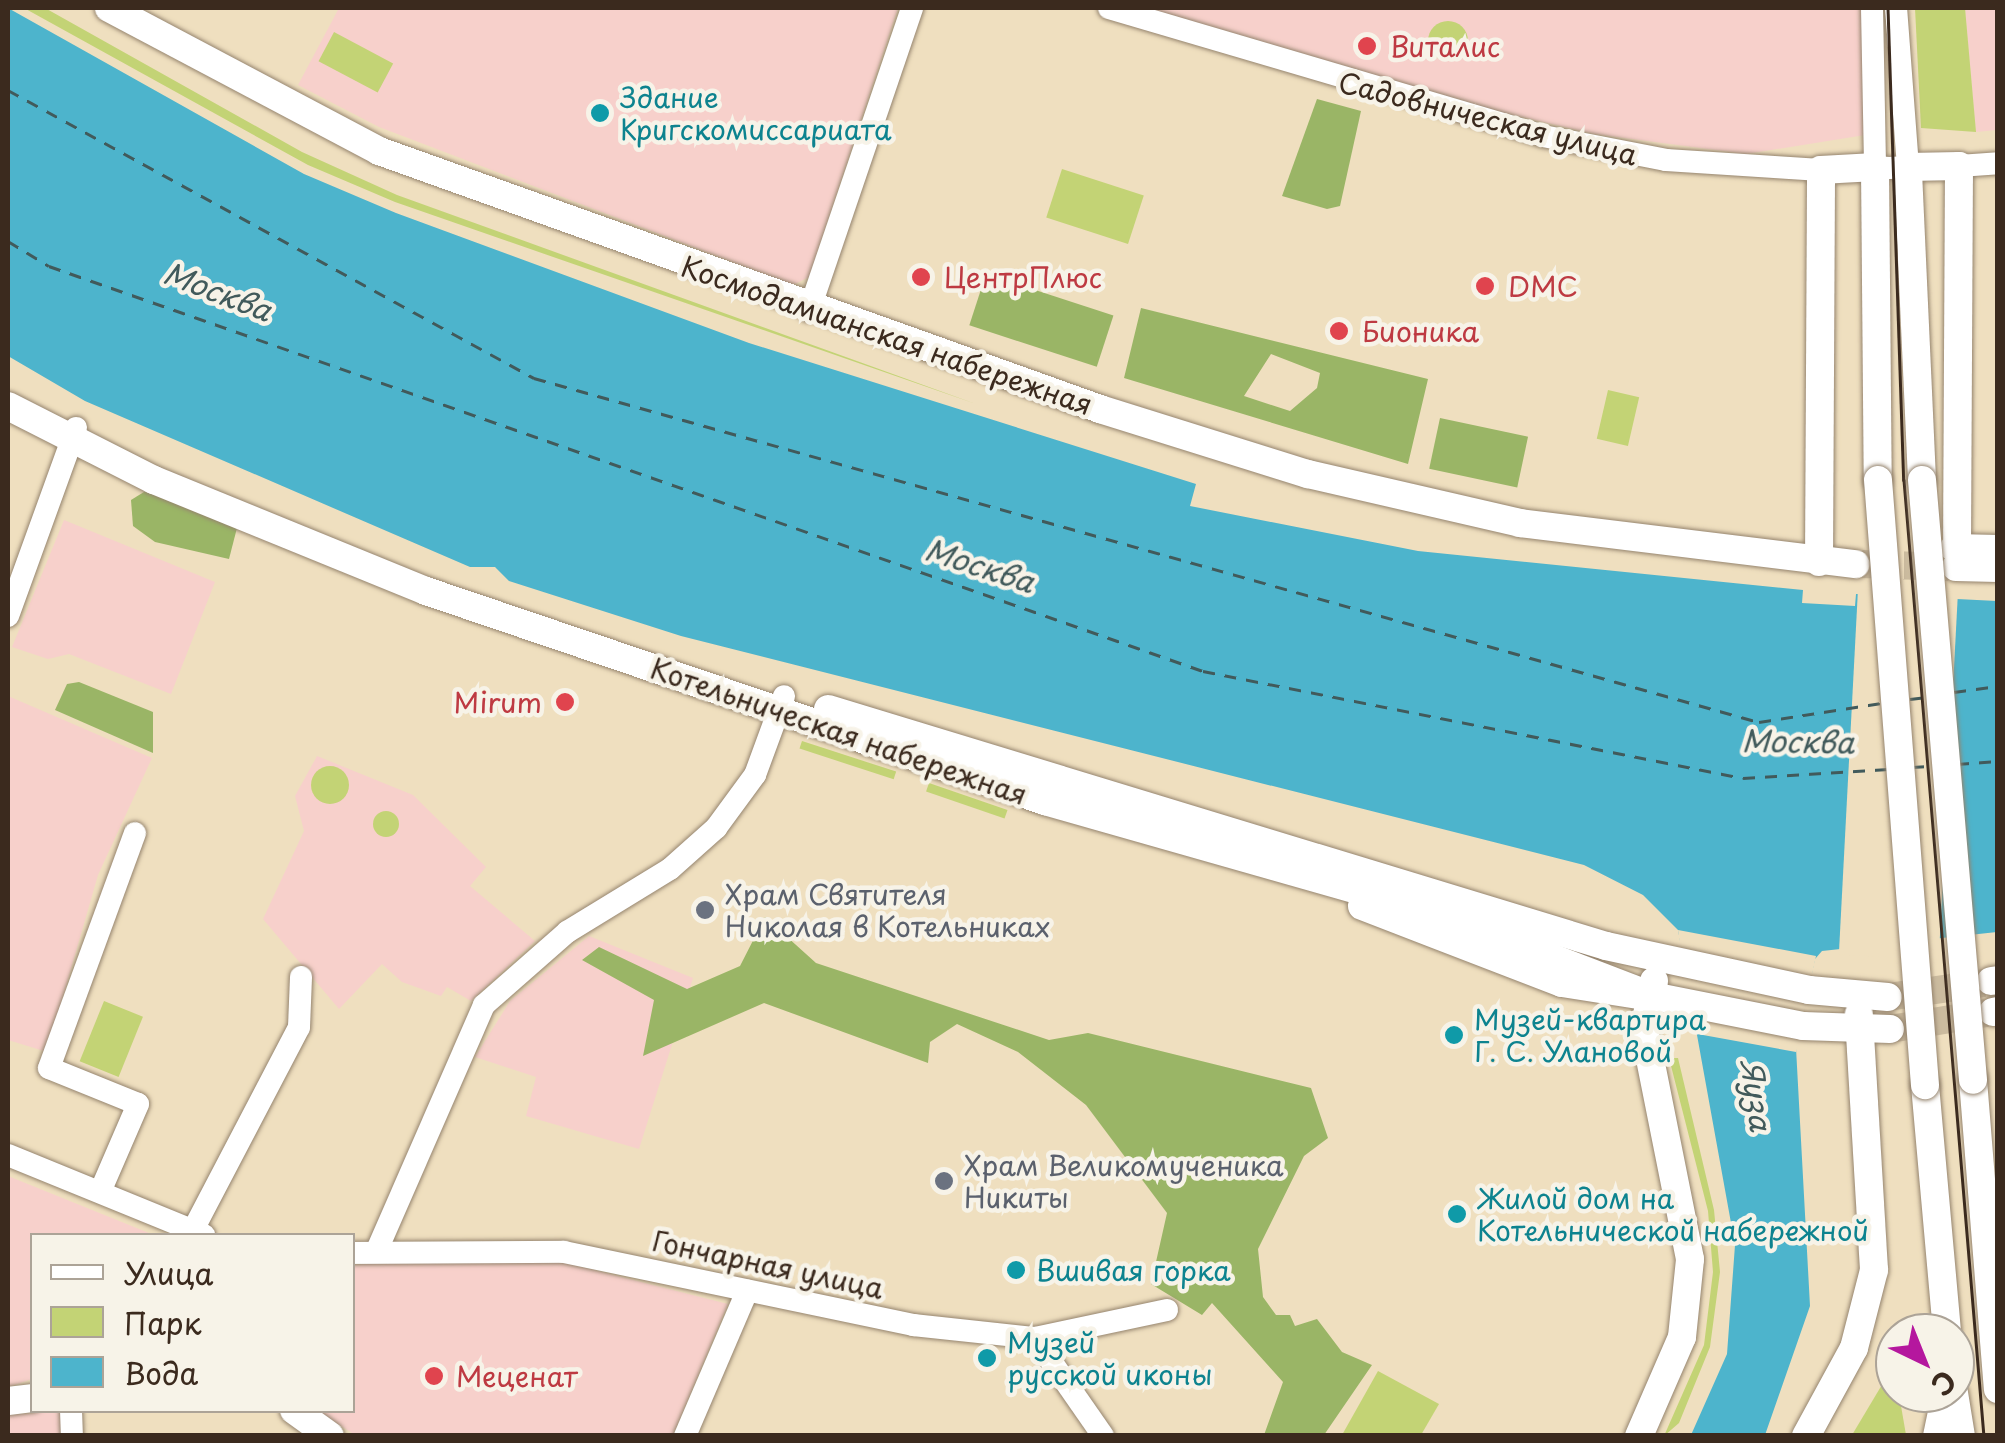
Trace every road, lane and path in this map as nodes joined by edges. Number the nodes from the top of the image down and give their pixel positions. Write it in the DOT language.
graph roads {
  1 [pos="109,8"];
  2 [pos="912,8"];
  3 [pos="1110,8"];
  4 [pos="1872,8"];
  5 [pos="1896,8"];
  6 [pos="1998,163"];
  7 [pos="1960,166"];
  8 [pos="1875,167"];
  9 [pos="1908,167"];
  10 [pos="1822,170"];
  11 [pos="809,311"];
  12 [pos="8,391"];
  13 [pos="8,406"];
  14 [pos="73,434"];
  15 [pos="1998,549"];
  16 [pos="1819,553"];
  17 [pos="1856,554"];
  18 [pos="1956,554"];
  19 [pos="1998,568"];
  20 [pos="8,616"];
  21 [pos="782,704"];
  22 [pos="135,833"];
  23 [pos="1316,882"];
  24 [pos="1670,963"];
  25 [pos="301,977"];
  26 [pos="1593,992"];
  27 [pos="1652,996"];
  28 [pos="1888,996"];
  29 [pos="1858,998"];
  30 [pos="1644,1028"];
  31 [pos="1890,1029"];
  32 [pos="1859,1032"];
  33 [pos="8,1155"];
  34 [pos="100,1192"];
  35 [pos="199,1233"];
  36 [pos="376,1250"];
  37 [pos="355,1252"];
  38 [pos="746,1291"];
  39 [pos="1168,1310"];
  40 [pos="1945,1313"];
  41 [pos="1035,1338"];
  42 [pos="1998,1390"];
  43 [pos="298,1413"];
  44 [pos="330,1436"];
  45 [pos="686,1436"];
  46 [pos="1104,1436"];
  47 [pos="1639,1436"];
  48 [pos="1806,1436"];
  1 -- 11 [label="main road, Космодамианская набережная"];
  2 -- 11 [label="street"];
  3 -- 10 [label="street, Садовническая улица"];
  4 -- 8 [label="street"];
  5 -- 9 [label="street"];
  6 -- 7 [label="street, Садовническая улица"];
  7 -- 9 [label="main road, Садовническая улица"];
  7 -- 18 [label="main road"];
  8 -- 9 [label="street, Садовническая улица"];
  8 -- 10 [label="main road, Садовническая улица"];
  8 -- 40 [label="main road, bridge"];
  9 -- 42 [label="main road, bridge"];
  10 -- 16 [label="main road"];
  11 -- 16 [label="main road, Космодамианская набережная"];
  12 -- 14 [label="main road, Котельническая набережная"];
  13 -- 14 [label="main road, Котельническая набережная"];
  14 -- 20 [label="street"];
  14 -- 21 [label="main road, Котельническая набережная"];
  15 -- 18 [label="main road"];
  16 -- 17 [label="main road, Космодамианская набережная"];
  18 -- 19 [label="main road"];
  21 -- 23 [label="main road, Котельническая набережная"];
  21 -- 24 [label="main road, Котельническая набережная"];
  21 -- 36 [label="street"];
  22 -- 34 [label="street"];
  23 -- 26 [label="main road"];
  23 -- 27 [label="main road, Котельническая набережная"];
  24 -- 27 [label="main road"];
  24 -- 29 [label="main road, Котельническая набережная"];
  25 -- 35 [label="street"];
  26 -- 27 [label="main road"];
  26 -- 30 [label="main road"];
  27 -- 30 [label="main road"];
  27 -- 32 [label="main road, Котельническая набережная"];
  28 -- 29 [label="main road, Котельническая набережная"];
  29 -- 32 [label="main road"];
  30 -- 47 [label="main road"];
  31 -- 32 [label="main road, Котельническая набережная"];
  32 -- 48 [label="main road"];
  33 -- 34 [label="street"];
  34 -- 35 [label="street"];
  36 -- 37 [label="street, Гончарная улица"];
  36 -- 38 [label="street, Гончарная улица"];
  38 -- 41 [label="street, Гончарная улица"];
  38 -- 45 [label="street"];
  39 -- 41 [label="street, Гончарная улица"];
  41 -- 46 [label="street"];
  43 -- 44 [label="main road"];
}
